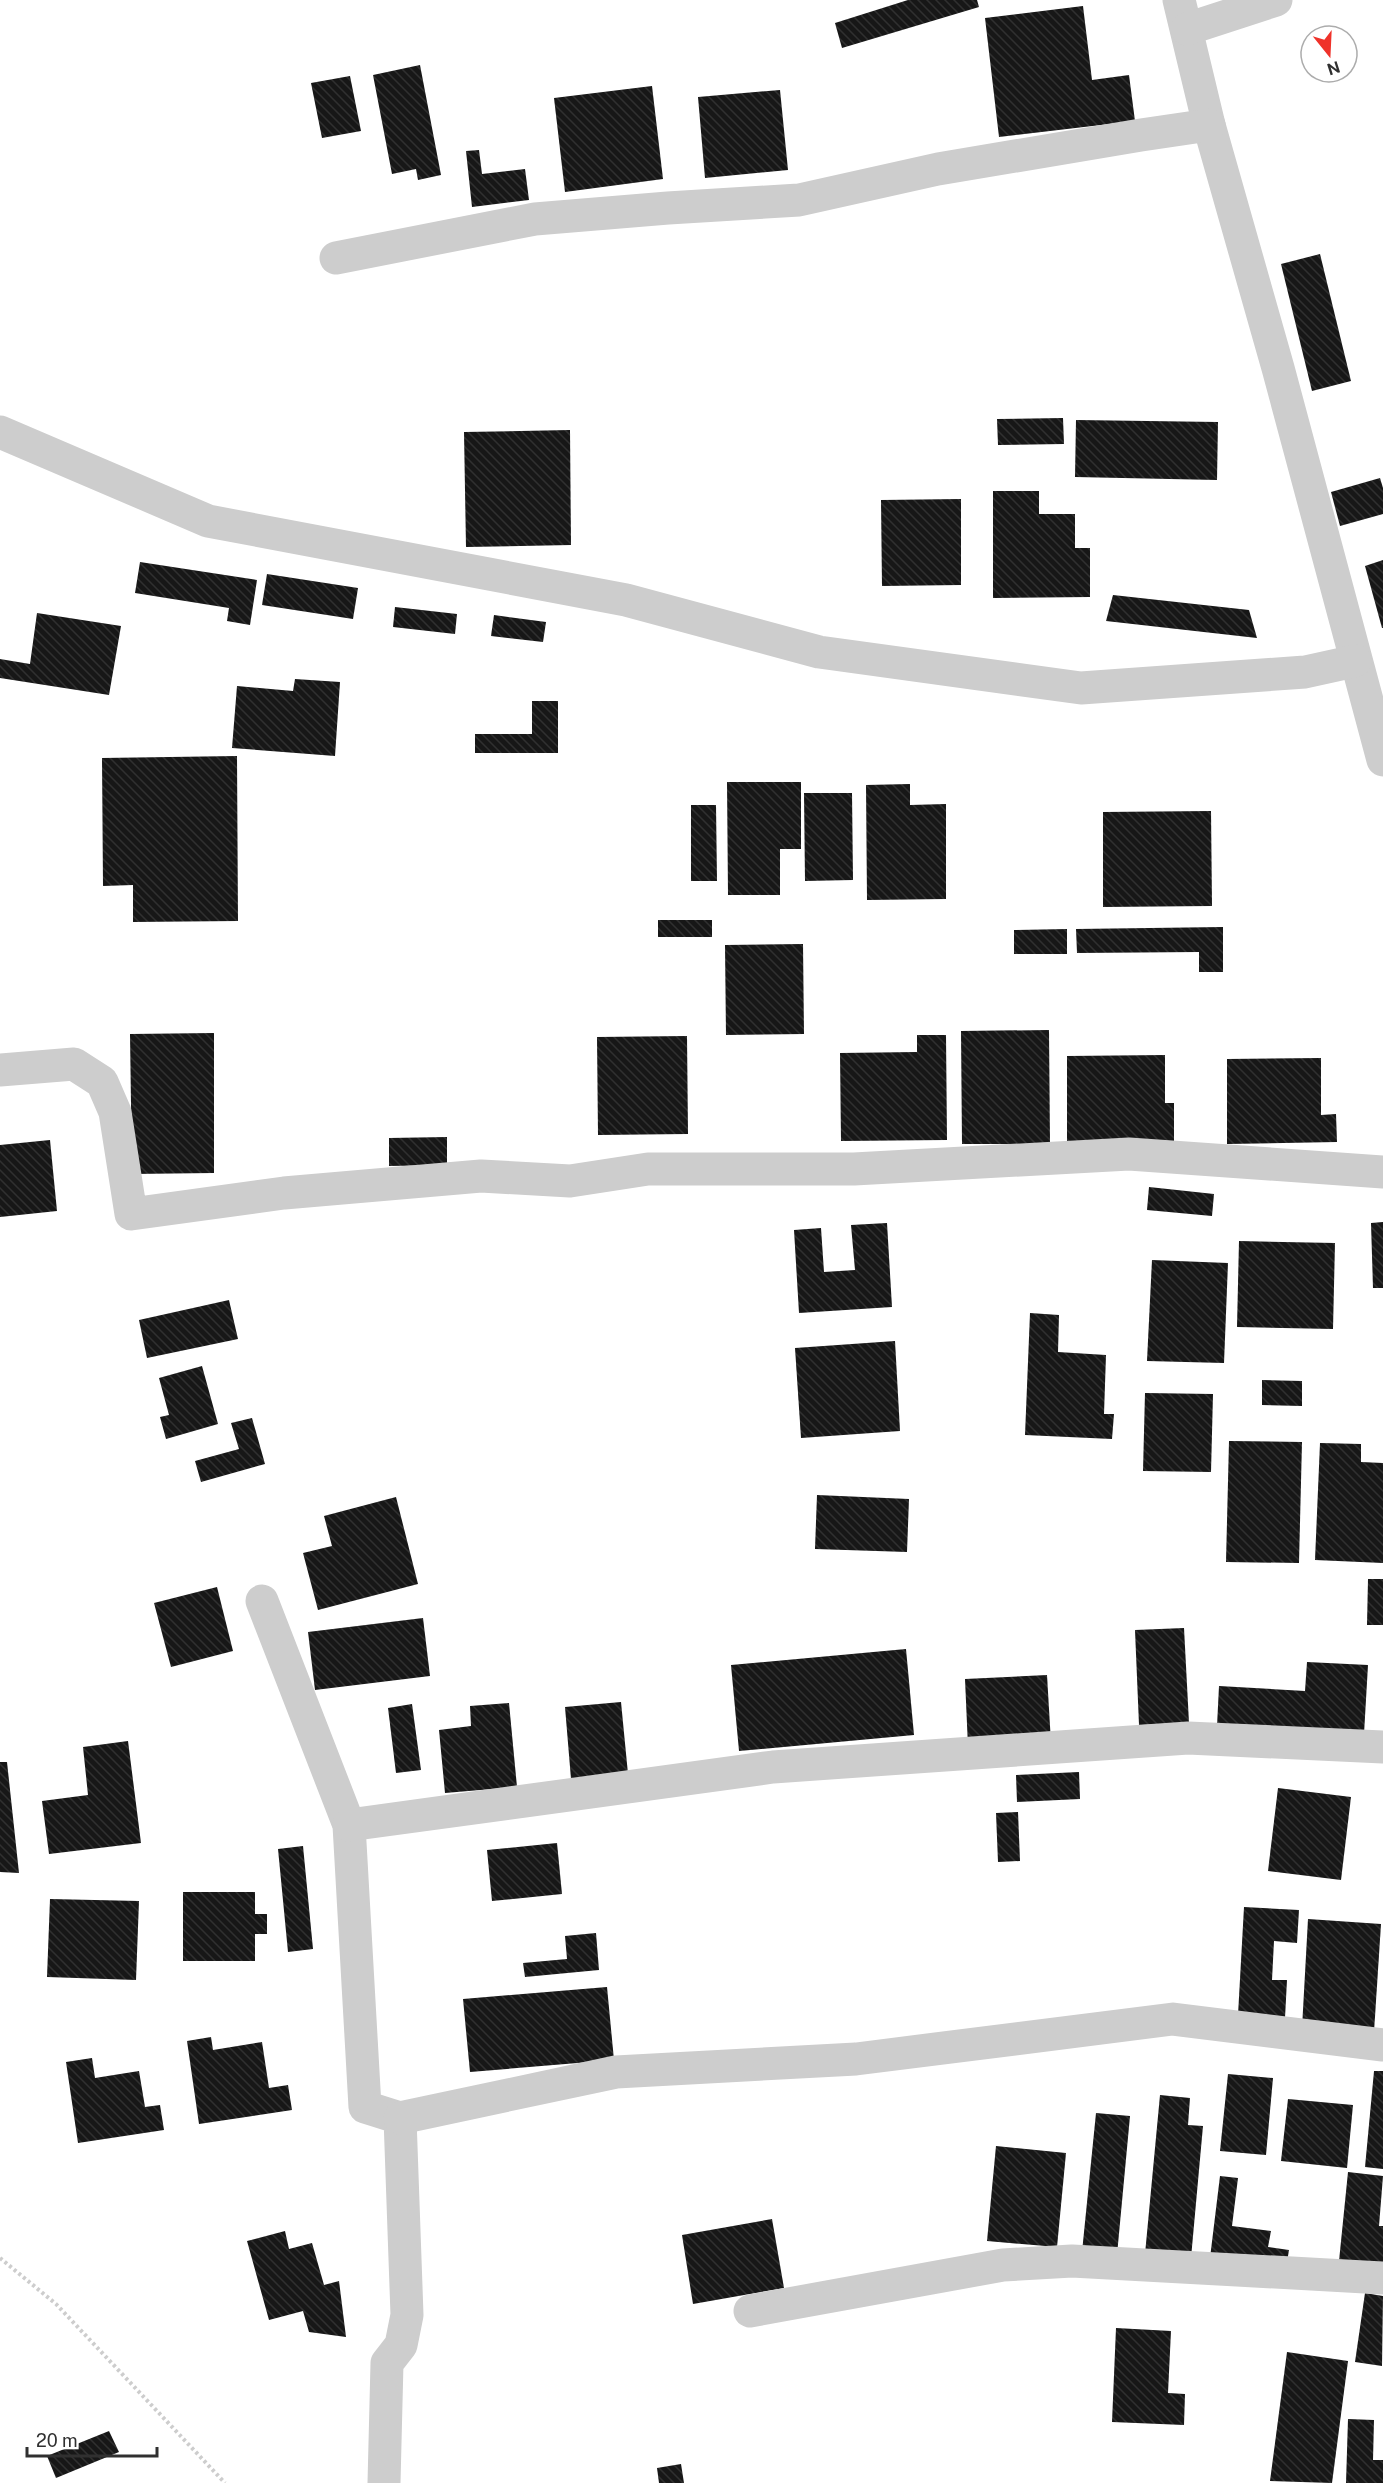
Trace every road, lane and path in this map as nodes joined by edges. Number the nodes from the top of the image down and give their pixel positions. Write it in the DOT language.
graph roads {
  1 [pos="1276,0"];
  2 [pos="1183,15"];
  3 [pos="1209,125"];
  4 [pos="336,258"];
  5 [pos="0,432"];
  6 [pos="1355,662"];
  7 [pos="1383,760"];
  8 [pos="0,1070"];
  9 [pos="1383,1172"];
  10 [pos="262,1601"];
  11 [pos="1383,1747"];
  12 [pos="349,1825"];
  13 [pos="1383,2045"];
  14 [pos="400,2118"];
  15 [pos="0,2258"];
  16 [pos="1383,2278"];
  17 [pos="750,2311"];
  18 [pos="225,2483"];
  19 [pos="384,2483"];
  1 -- 2 [label="street"];
  2 -- 3 [label="street"];
  3 -- 4 [label="street"];
  3 -- 6 [label="street"];
  5 -- 6 [label="street"];
  6 -- 7 [label="street"];
  8 -- 9 [label="street"];
  10 -- 12 [label="street"];
  11 -- 12 [label="street"];
  12 -- 14 [label="street"];
  13 -- 14 [label="street"];
  14 -- 19 [label="street"];
  15 -- 18 [label="path"];
  16 -- 17 [label="street"];
}
